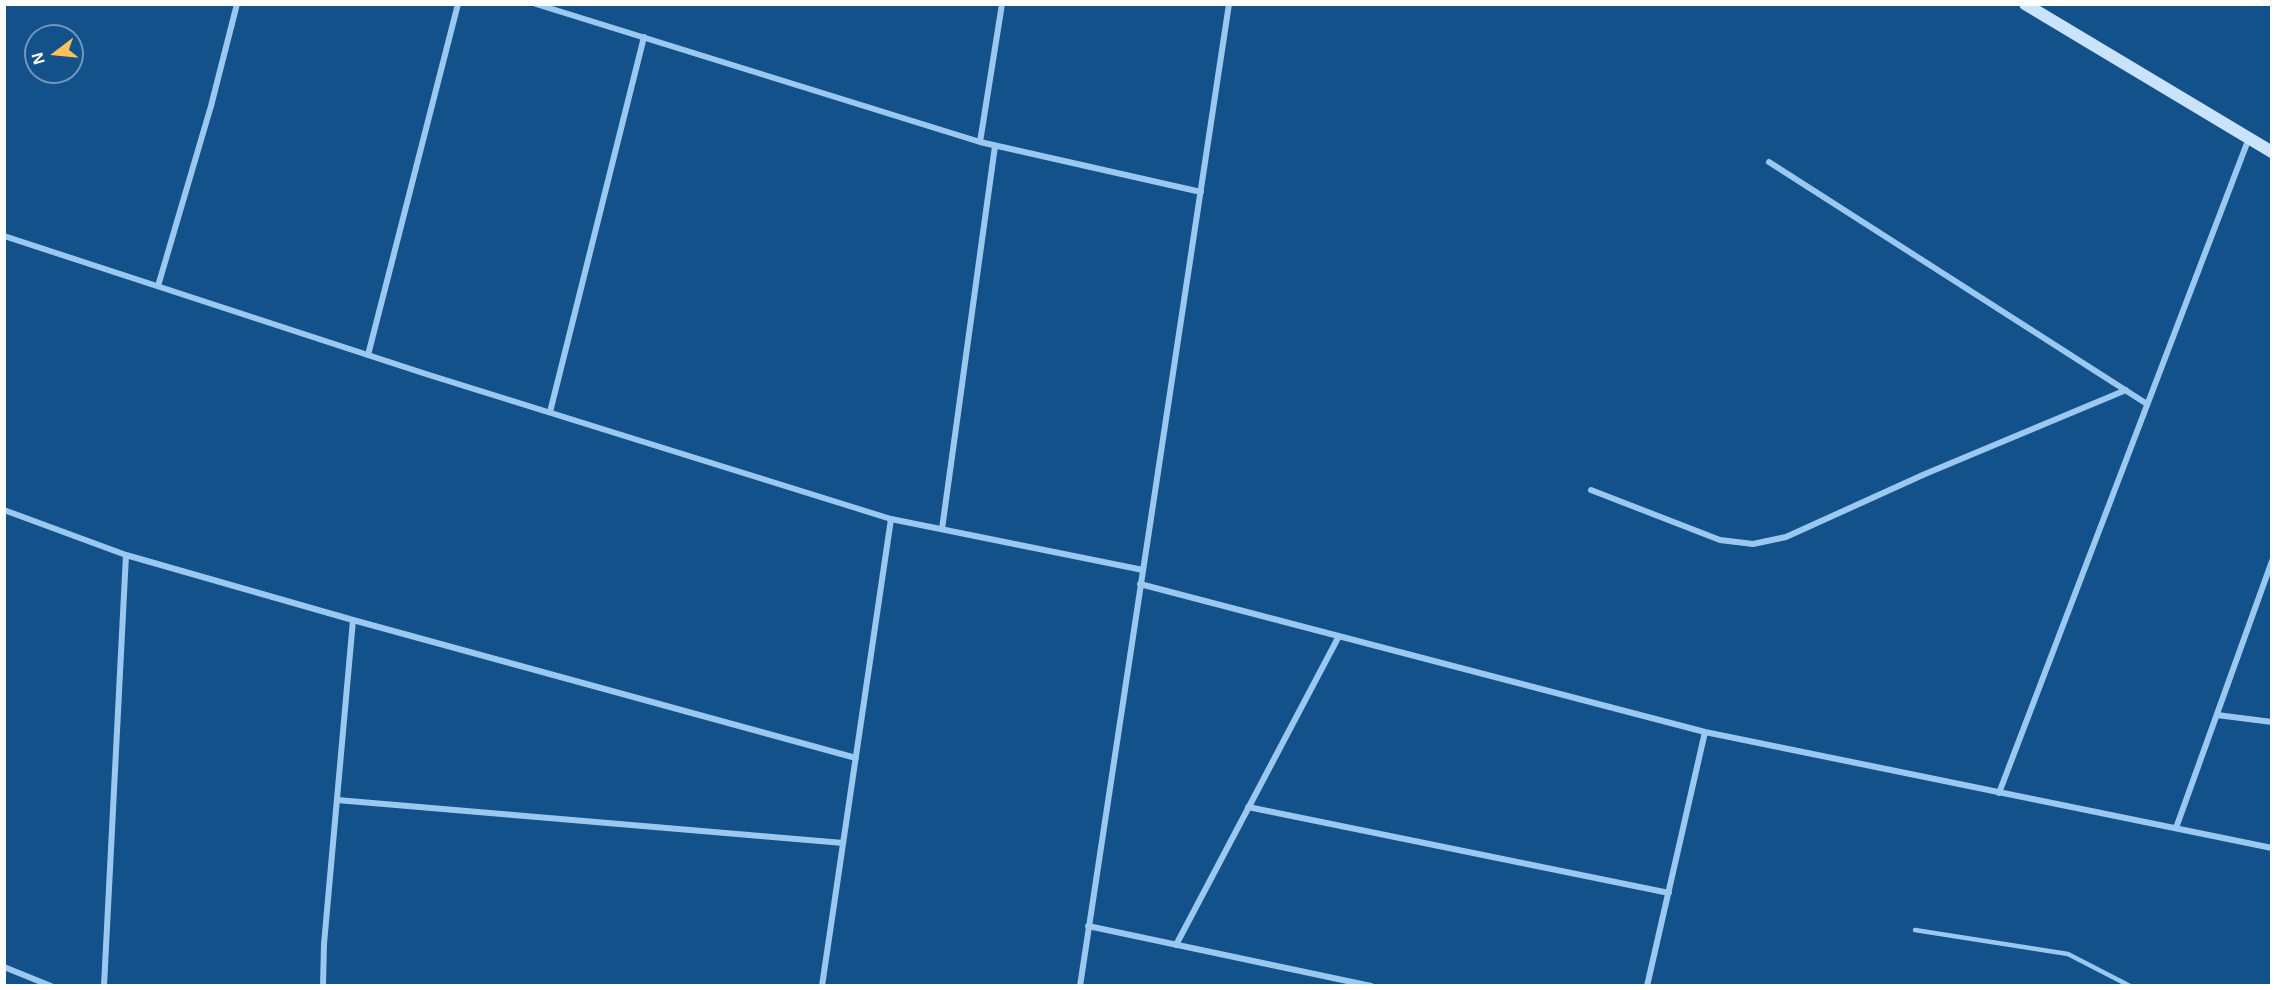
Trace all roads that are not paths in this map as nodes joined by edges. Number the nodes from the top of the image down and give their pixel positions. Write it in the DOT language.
graph roads {
  1 [pos="237,4"];
  2 [pos="458,4"];
  3 [pos="536,4"];
  4 [pos="1002,4"];
  5 [pos="1229,4"];
  6 [pos="2025,4"];
  7 [pos="644,38"];
  8 [pos="2249,138"];
  9 [pos="980,142"];
  10 [pos="995,146"];
  11 [pos="2271,152"];
  12 [pos="1769,162"];
  13 [pos="1201,192"];
  14 [pos="4,236"];
  15 [pos="158,286"];
  16 [pos="368,355"];
  17 [pos="2126,390"];
  18 [pos="2147,404"];
  19 [pos="550,412"];
  20 [pos="1591,490"];
  21 [pos="4,510"];
  22 [pos="891,519"];
  23 [pos="942,529"];
  24 [pos="126,555"];
  25 [pos="2271,561"];
  26 [pos="1143,570"];
  27 [pos="1140,584"];
  28 [pos="353,620"];
  29 [pos="1339,636"];
  30 [pos="2217,715"];
  31 [pos="2271,722"];
  32 [pos="1705,732"];
  33 [pos="856,758"];
  34 [pos="1999,793"];
  35 [pos="336,800"];
  36 [pos="1248,807"];
  37 [pos="2176,828"];
  38 [pos="843,843"];
  39 [pos="2271,848"];
  40 [pos="1669,893"];
  41 [pos="1088,926"];
  42 [pos="1915,930"];
  43 [pos="1176,945"];
  44 [pos="4,967"];
  45 [pos="1367,985"];
  46 [pos="51,986"];
  47 [pos="104,986"];
  48 [pos="323,986"];
  49 [pos="822,986"];
  50 [pos="1080,986"];
  51 [pos="1647,986"];
  52 [pos="2130,986"];
  1 -- 15 [label="street"];
  2 -- 16 [label="street"];
  3 -- 7 [label="street"];
  4 -- 9 [label="street"];
  5 -- 13 [label="street"];
  6 -- 8 [label="street"];
  7 -- 9 [label="street"];
  7 -- 19 [label="street"];
  8 -- 11 [label="street"];
  8 -- 18 [label="street"];
  9 -- 10 [label="street"];
  10 -- 13 [label="street"];
  10 -- 23 [label="street"];
  12 -- 17 [label="street"];
  13 -- 26 [label="street"];
  14 -- 15 [label="street"];
  15 -- 16 [label="street"];
  16 -- 19 [label="street"];
  17 -- 18 [label="street"];
  17 -- 20 [label="street"];
  18 -- 34 [label="street"];
  19 -- 22 [label="street"];
  21 -- 24 [label="street"];
  22 -- 23 [label="street"];
  22 -- 33 [label="street"];
  23 -- 26 [label="street"];
  24 -- 28 [label="street"];
  24 -- 47 [label="street"];
  25 -- 30 [label="street"];
  26 -- 27 [label="street"];
  27 -- 29 [label="street"];
  27 -- 41 [label="street"];
  28 -- 33 [label="street"];
  28 -- 35 [label="street"];
  29 -- 32 [label="street"];
  29 -- 36 [label="street"];
  30 -- 31 [label="street"];
  30 -- 37 [label="street"];
  32 -- 34 [label="street"];
  32 -- 40 [label="street"];
  33 -- 38 [label="street"];
  34 -- 37 [label="street"];
  35 -- 38 [label="street"];
  35 -- 48 [label="street"];
  36 -- 40 [label="street"];
  36 -- 43 [label="street"];
  37 -- 39 [label="street"];
  38 -- 49 [label="street"];
  40 -- 51 [label="street"];
  41 -- 43 [label="street"];
  41 -- 50 [label="street"];
  42 -- 52 [label="lane"];
  43 -- 45 [label="street"];
  44 -- 46 [label="street"];
}
